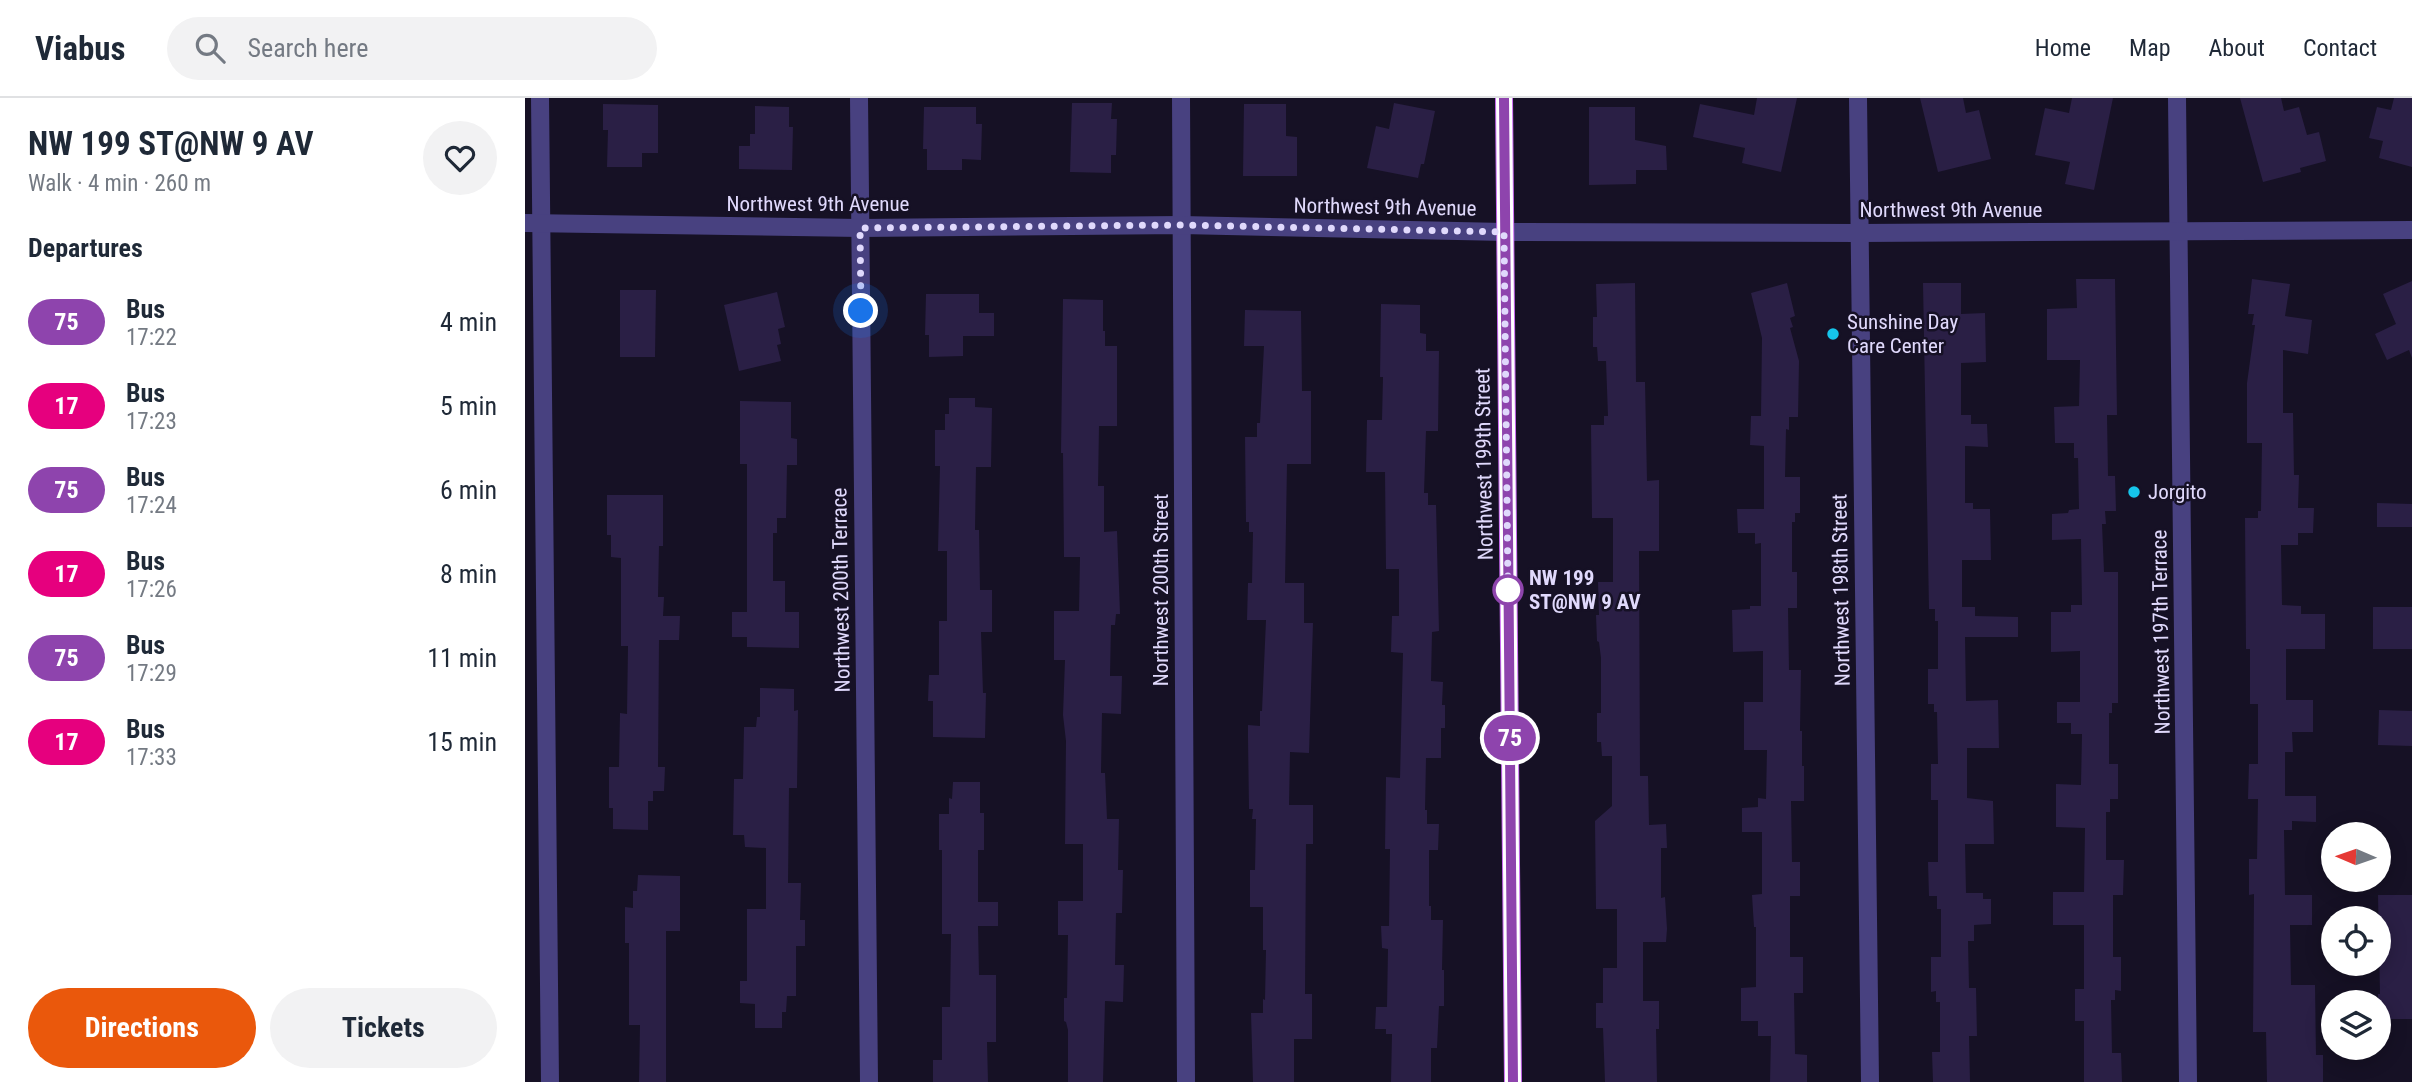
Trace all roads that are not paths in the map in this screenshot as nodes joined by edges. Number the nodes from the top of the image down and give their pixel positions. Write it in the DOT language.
graph roads {
  1 [pos="540,98"];
  2 [pos="859,98"];
  3 [pos="1181,98"];
  4 [pos="1504,98"];
  5 [pos="1858,98"];
  6 [pos="2176,98"];
  7 [pos="533,223"];
  8 [pos="1182,225"];
  9 [pos="860,228"];
  10 [pos="2412,230"];
  11 [pos="1504,232"];
  12 [pos="1859,233"];
  13 [pos="2179,233"];
  14 [pos="550,1082"];
  15 [pos="869,1082"];
  16 [pos="1187,1082"];
  17 [pos="1513,1082"];
  18 [pos="1870,1082"];
  19 [pos="2188,1082"];
  1 -- 7 [label="street"];
  2 -- 9 [label="street, Northwest 200th Terrace"];
  3 -- 8 [label="street, Northwest 200th Street"];
  4 -- 11 [label="main road, Northwest 199th Street"];
  5 -- 12 [label="street, Northwest 198th Street"];
  6 -- 13 [label="street, Northwest 197th Terrace"];
  7 -- 9 [label="street, Northwest 9th Avenue"];
  7 -- 14 [label="street"];
  8 -- 9 [label="street, Northwest 9th Avenue"];
  8 -- 11 [label="street, Northwest 9th Avenue"];
  8 -- 16 [label="street, Northwest 200th Street"];
  9 -- 15 [label="street, Northwest 200th Terrace"];
  10 -- 13 [label="street, Northwest 9th Avenue"];
  11 -- 12 [label="street, Northwest 9th Avenue"];
  11 -- 17 [label="main road, Northwest 199th Street"];
  12 -- 13 [label="street, Northwest 9th Avenue"];
  12 -- 18 [label="street, Northwest 198th Street"];
  13 -- 19 [label="street, Northwest 197th Terrace"];
}
